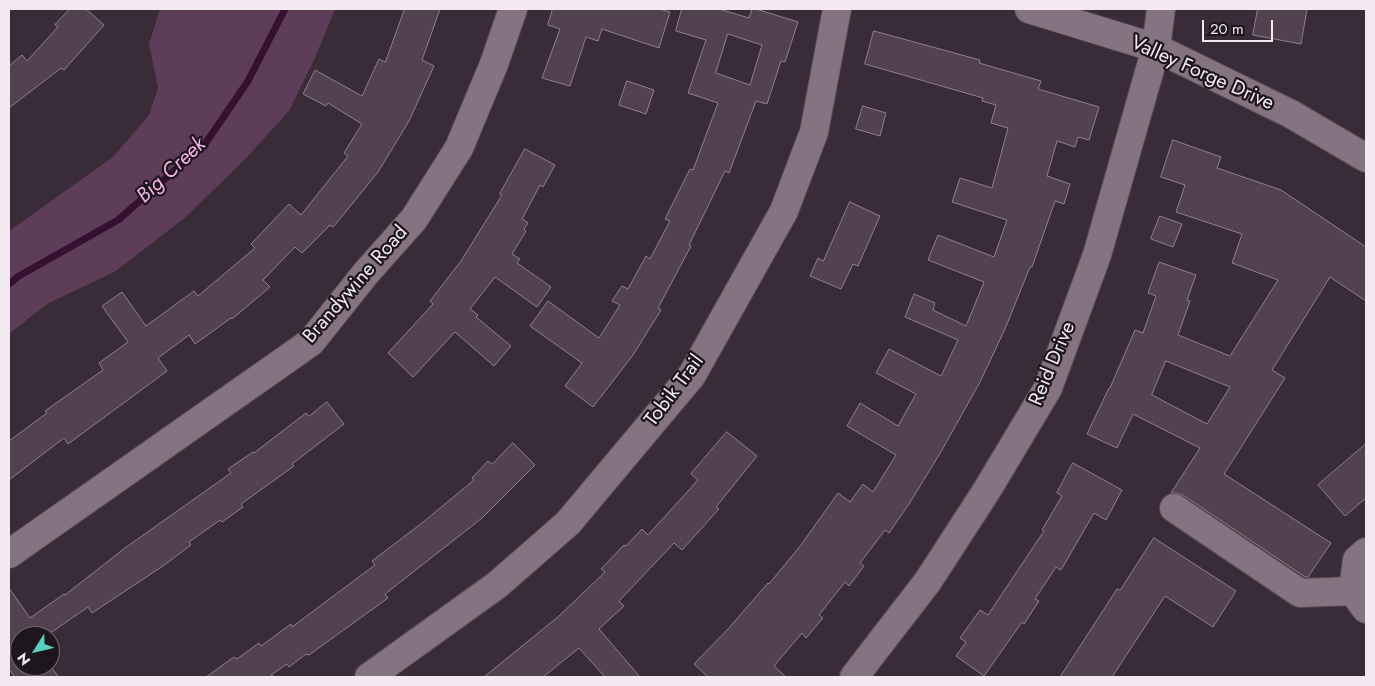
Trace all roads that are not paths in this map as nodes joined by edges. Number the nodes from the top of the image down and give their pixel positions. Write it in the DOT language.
graph roads {
  1 [pos="513,9"];
  2 [pos="837,9"];
  3 [pos="1029,9"];
  4 [pos="1161,9"];
  5 [pos="1156,48"];
  6 [pos="1366,158"];
  7 [pos="1174,508"];
  8 [pos="1366,552"];
  9 [pos="9,554"];
  10 [pos="1360,600"];
  11 [pos="369,677"];
  12 [pos="854,677"];
  1 -- 9 [label="street, Brandywine Road"];
  2 -- 11 [label="street, Tobik Trail"];
  3 -- 5 [label="street, Valley Forge Drive"];
  4 -- 5 [label="street, Reid Drive"];
  5 -- 6 [label="street, Valley Forge Drive"];
  5 -- 12 [label="street, Reid Drive"];
  7 -- 10 [label="street"];
  8 -- 10 [label="street"];
}
